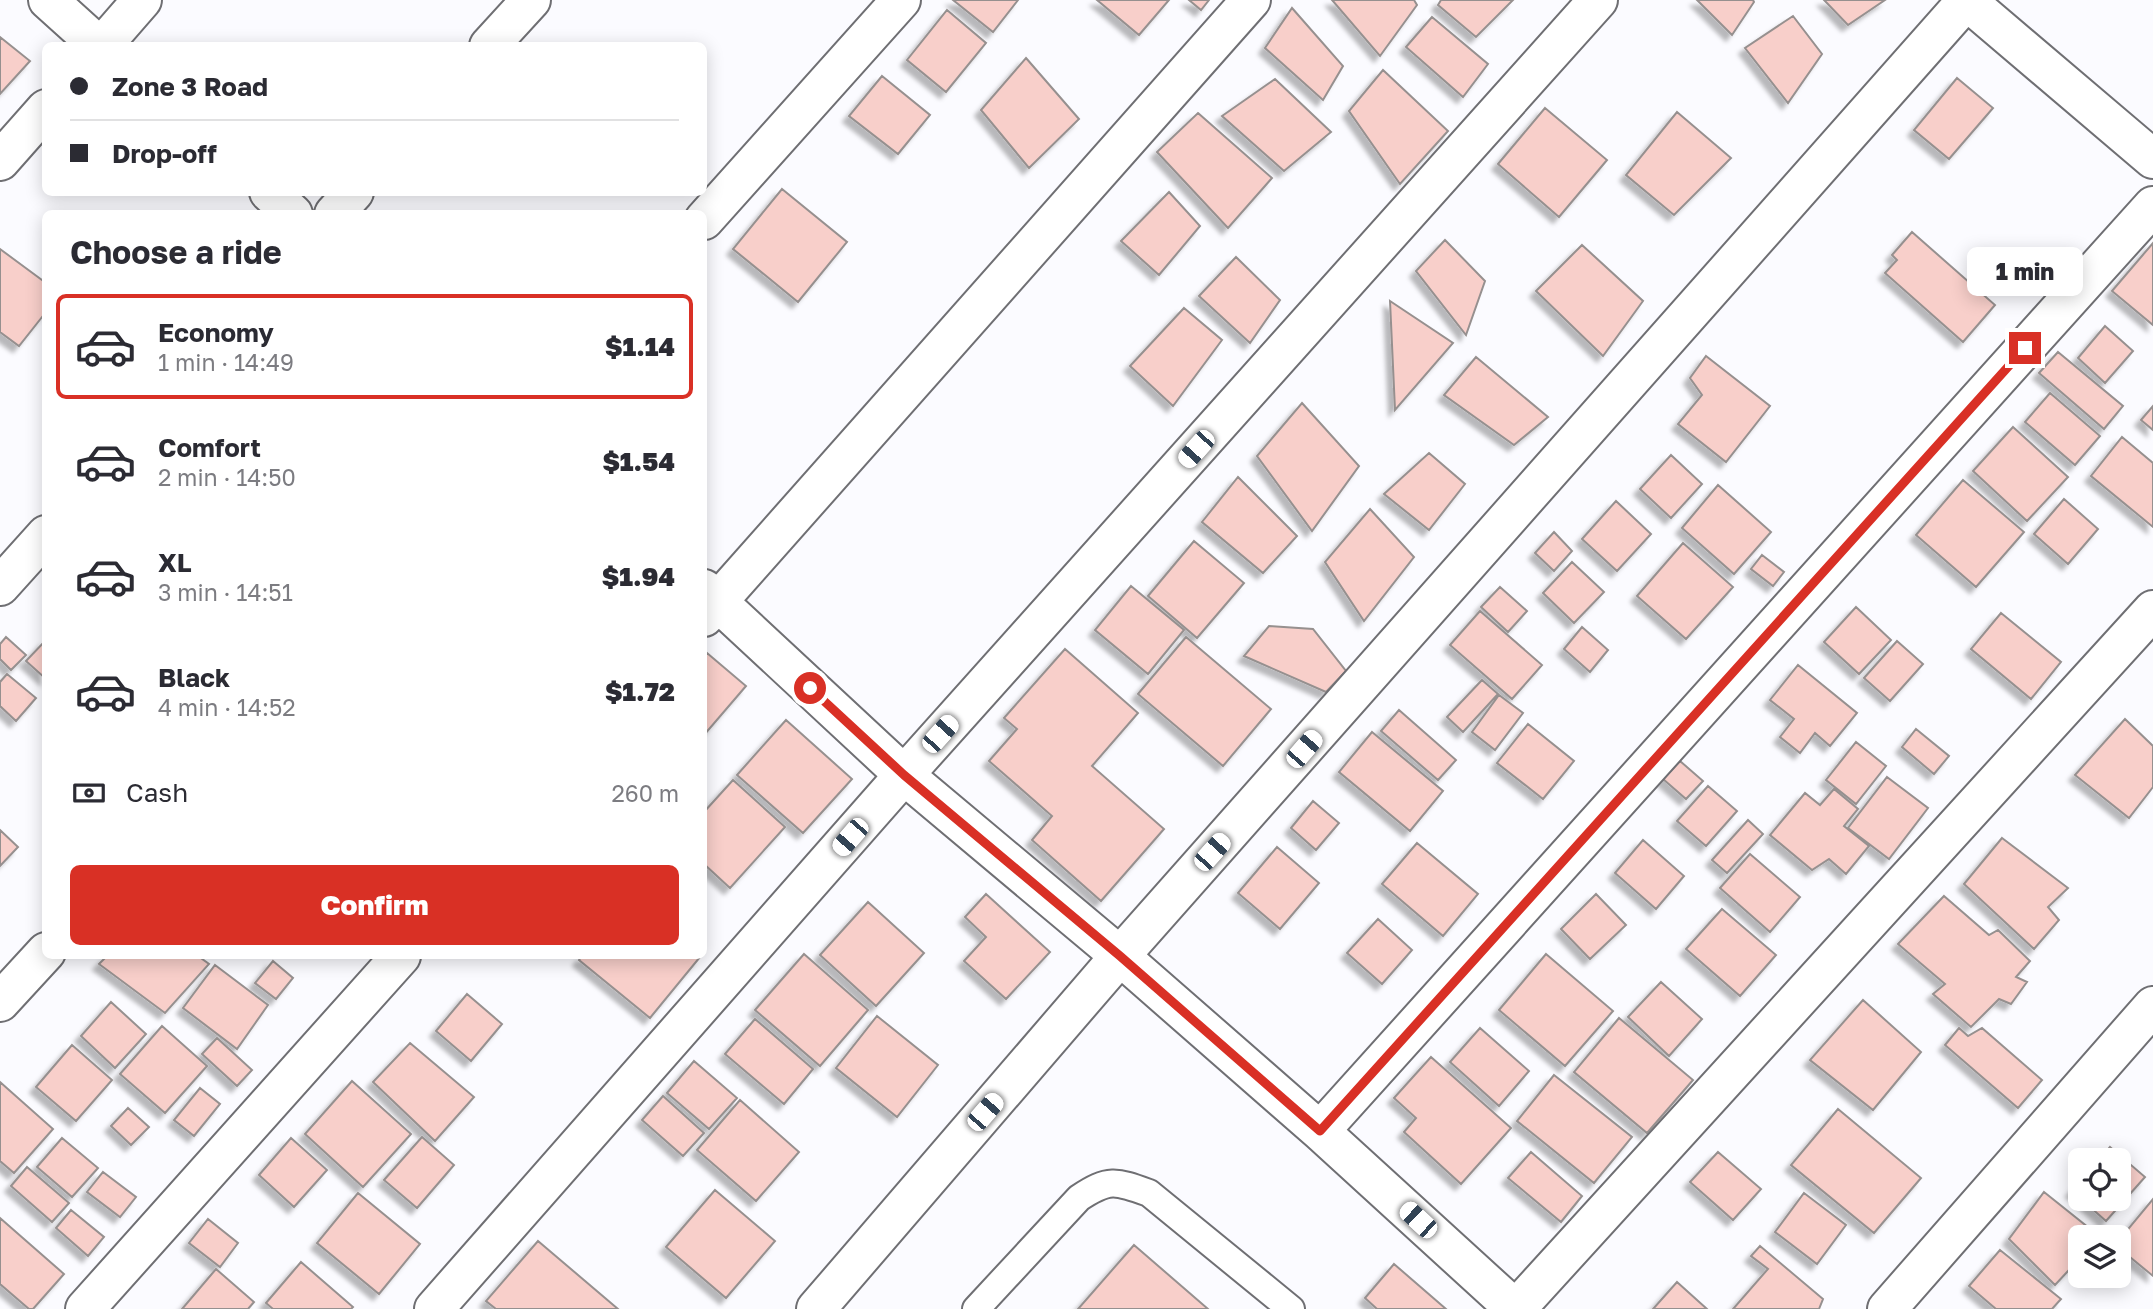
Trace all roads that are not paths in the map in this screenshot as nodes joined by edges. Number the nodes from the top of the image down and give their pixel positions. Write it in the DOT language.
graph roads {
  1 [pos="48,0"];
  2 [pos="142,0"];
  3 [pos="531,0"];
  4 [pos="901,0"];
  5 [pos="1251,0"];
  6 [pos="1598,0"];
  7 [pos="1967,0"];
  8 [pos="95,42"];
  9 [pos="104,42"];
  10 [pos="493,42"];
  11 [pos="42,114"];
  12 [pos="2153,159"];
  13 [pos="0,161"];
  14 [pos="273,196"];
  15 [pos="350,196"];
  16 [pos="2153,206"];
  17 [pos="289,210"];
  18 [pos="338,210"];
  19 [pos="707,217"];
  20 [pos="42,540"];
  21 [pos="0,586"];
  22 [pos="708,603"];
  23 [pos="2153,610"];
  24 [pos="904,775"];
  25 [pos="42,956"];
  26 [pos="1120,956"];
  27 [pos="398,959"];
  28 [pos="0,1002"];
  29 [pos="2153,1006"];
  30 [pos="1320,1131"];
  31 [pos="85,1309"];
  32 [pos="434,1309"];
  33 [pos="816,1309"];
  34 [pos="975,1309"];
  35 [pos="1291,1309"];
  36 [pos="1516,1309"];
  37 [pos="1887,1309"];
  1 -- 8 [label="street"];
  2 -- 9 [label="street"];
  3 -- 10 [label="street"];
  4 -- 19 [label="street"];
  5 -- 22 [label="street"];
  6 -- 24 [label="street"];
  7 -- 12 [label="street"];
  7 -- 26 [label="street"];
  11 -- 13 [label="street"];
  14 -- 17 [label="street"];
  15 -- 18 [label="street"];
  16 -- 30 [label="street"];
  20 -- 21 [label="street"];
  22 -- 24 [label="street"];
  23 -- 36 [label="street"];
  24 -- 26 [label="street"];
  24 -- 32 [label="street"];
  25 -- 28 [label="street"];
  26 -- 30 [label="street"];
  26 -- 33 [label="street"];
  27 -- 31 [label="street"];
  29 -- 37 [label="street"];
  30 -- 36 [label="street"];
  34 -- 35 [label="lane"];
}
